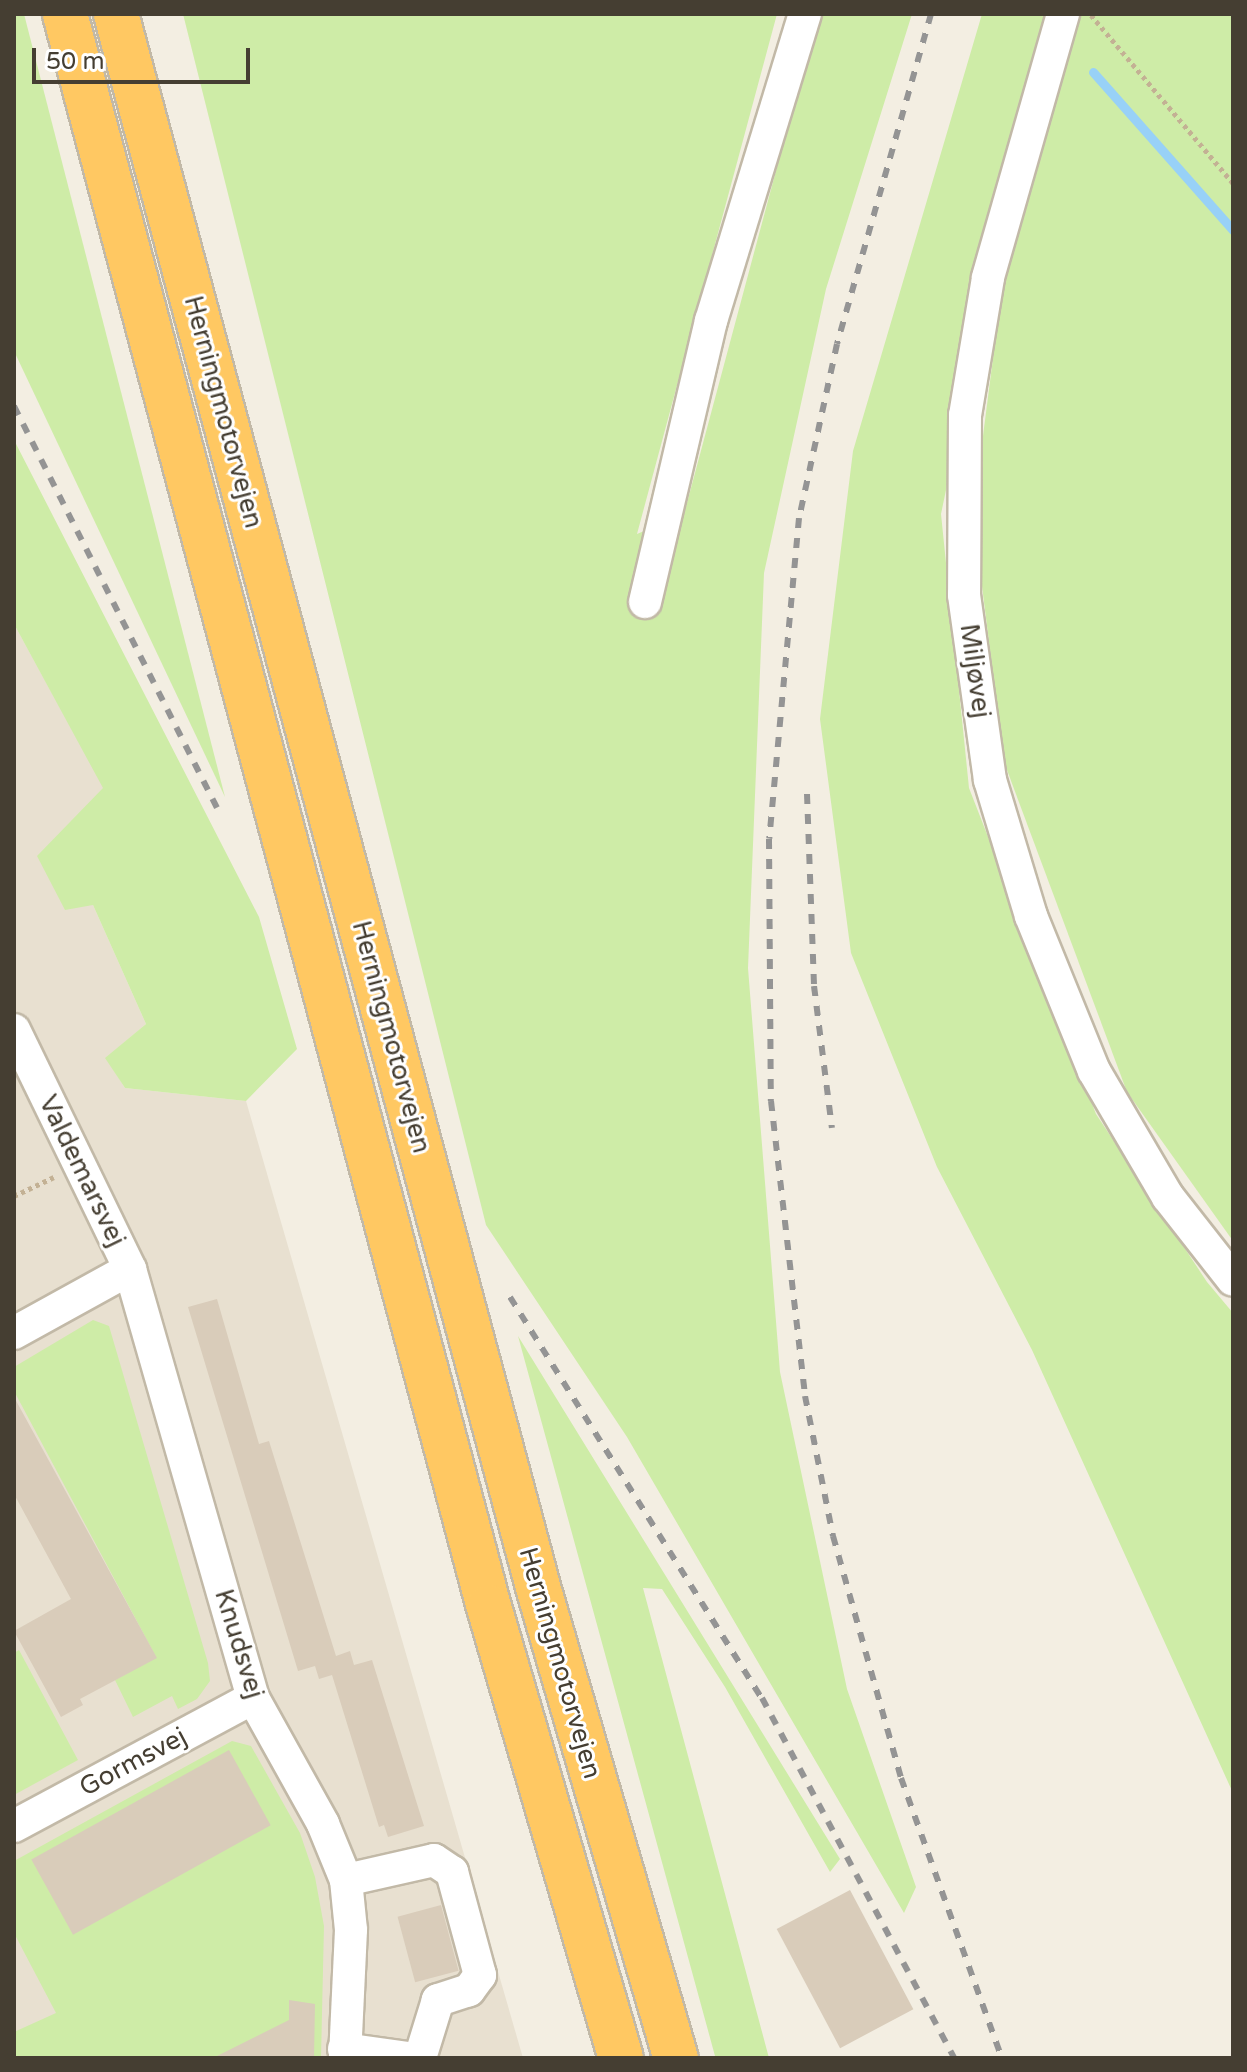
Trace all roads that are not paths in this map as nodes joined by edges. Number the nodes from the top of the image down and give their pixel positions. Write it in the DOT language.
graph roads {
  1 [pos="65,14"];
  2 [pos="116,14"];
  3 [pos="805,14"];
  4 [pos="1063,14"];
  5 [pos="645,602"];
  6 [pos="14,1030"];
  7 [pos="130,1269"];
  8 [pos="1233,1280"];
  9 [pos="14,1333"];
  10 [pos="253,1698"];
  11 [pos="14,1826"];
  12 [pos="346,1880"];
  13 [pos="344,2053"];
  14 [pos="407,2058"];
  15 [pos="420,2058"];
  16 [pos="621,2058"];
  17 [pos="676,2058"];
  1 -- 16 [label="highway, Herningmotorvejen"];
  2 -- 17 [label="highway, Herningmotorvejen"];
  3 -- 5 [label="street"];
  4 -- 8 [label="street, Miljøvej"];
  6 -- 7 [label="street, Valdemarsvej"];
  7 -- 9 [label="street"];
  7 -- 10 [label="street, Knudsvej"];
  10 -- 11 [label="street, Gormsvej"];
  10 -- 12 [label="street, Knudsvej"];
  12 -- 13 [label="street, Knudsvej"];
  12 -- 15 [label="street"];
  13 -- 14 [label="street"];
}
